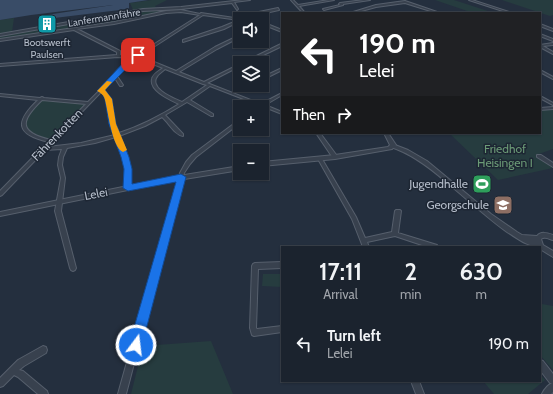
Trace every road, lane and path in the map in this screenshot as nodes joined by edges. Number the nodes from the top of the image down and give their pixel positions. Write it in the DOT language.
graph roads {
  1 [pos="249,0"];
  2 [pos="292,0"];
  3 [pos="333,0"];
  4 [pos="369,0"];
  5 [pos="411,0"];
  6 [pos="470,0"];
  7 [pos="476,0"];
  8 [pos="233,2"];
  9 [pos="405,2"];
  10 [pos="298,6"];
  11 [pos="237,8"];
  12 [pos="324,8"];
  13 [pos="278,9"];
  14 [pos="181,10"];
  15 [pos="264,12"];
  16 [pos="303,12"];
  17 [pos="356,12"];
  18 [pos="436,12"];
  19 [pos="509,12"];
  20 [pos="509,12"];
  21 [pos="195,13"];
  22 [pos="201,15"];
  23 [pos="233,18"];
  24 [pos="196,19"];
  25 [pos="233,23"];
  26 [pos="269,25"];
  27 [pos="541,25"];
  28 [pos="74,29"];
  29 [pos="553,30"];
  30 [pos="281,31"];
  31 [pos="0,35"];
  32 [pos="541,35"];
  33 [pos="0,40"];
  34 [pos="233,40"];
  35 [pos="553,40"];
  36 [pos="184,41"];
  37 [pos="553,44"];
  38 [pos="281,45"];
  39 [pos="541,46"];
  40 [pos="541,46"];
  41 [pos="553,52"];
  42 [pos="118,56"];
  43 [pos="259,56"];
  44 [pos="134,57"];
  45 [pos="0,65"];
  46 [pos="164,68"];
  47 [pos="233,68"];
  48 [pos="281,69"];
  49 [pos="176,72"];
  50 [pos="541,72"];
  51 [pos="269,75"];
  52 [pos="115,76"];
  53 [pos="553,78"];
  54 [pos="204,83"];
  55 [pos="121,85"];
  56 [pos="210,85"];
  57 [pos="100,91"];
  58 [pos="0,95"];
  59 [pos="281,95"];
  60 [pos="42,98"];
  61 [pos="541,98"];
  62 [pos="187,100"];
  63 [pos="246,100"];
  64 [pos="269,101"];
  65 [pos="88,103"];
  66 [pos="181,103"];
  67 [pos="553,104"];
  68 [pos="553,108"];
  69 [pos="269,109"];
  70 [pos="541,109"];
  71 [pos="281,114"];
  72 [pos="162,115"];
  73 [pos="212,115"];
  74 [pos="233,126"];
  75 [pos="319,134"];
  76 [pos="387,134"];
  77 [pos="116,135"];
  78 [pos="182,135"];
  79 [pos="51,141"];
  80 [pos="393,146"];
  81 [pos="64,147"];
  82 [pos="43,149"];
  83 [pos="540,156"];
  84 [pos="335,157"];
  85 [pos="320,159"];
  86 [pos="269,163"];
  87 [pos="553,165"];
  88 [pos="233,169"];
  89 [pos="181,177"];
  90 [pos="128,188"];
  91 [pos="0,194"];
  92 [pos="60,201"];
  93 [pos="398,211"];
  94 [pos="0,214"];
  95 [pos="395,234"];
  96 [pos="520,236"];
  97 [pos="552,236"];
  98 [pos="538,239"];
  99 [pos="364,240"];
  100 [pos="366,246"];
  101 [pos="432,246"];
  102 [pos="538,246"];
  103 [pos="541,246"];
  104 [pos="541,247"];
  105 [pos="553,254"];
  106 [pos="281,265"];
  107 [pos="73,268"];
  108 [pos="281,329"];
  109 [pos="43,350"];
  110 [pos="541,365"];
  111 [pos="12,371"];
  112 [pos="553,380"];
  113 [pos="415,382"];
  114 [pos="0,383"];
  115 [pos="553,387"];
  116 [pos="44,394"];
  117 [pos="122,394"];
  118 [pos="420,394"];
  119 [pos="546,394"];
  1 -- 8 [label="street, Lanfermannfähre"];
  2 -- 10 [label="street"];
  3 -- 10 [label="street"];
  4 -- 12 [label="street"];
  5 -- 9 [label="street"];
  6 -- 19 [label="street"];
  7 -- 20 [label="street"];
  8 -- 11 [label="street"];
  8 -- 14 [label="street, Lanfermannfähre"];
  9 -- 17 [label="street"];
  9 -- 18 [label="street"];
  10 -- 16 [label="street"];
  13 -- 15 [label="street"];
  14 -- 21 [label="street"];
  14 -- 28 [label="street"];
  14 -- 31 [label="street, Lanfermannfähre"];
  21 -- 22 [label="street"];
  21 -- 24 [label="street"];
  22 -- 23 [label="street"];
  22 -- 24 [label="street, Fährenkotten"];
  24 -- 44 [label="street, Fährenkotten"];
  25 -- 36 [label="street"];
  26 -- 30 [label="street"];
  27 -- 29 [label="street"];
  28 -- 33 [label="street"];
  28 -- 42 [label="street"];
  32 -- 35 [label="street"];
  34 -- 49 [label="street"];
  37 -- 39 [label="street"];
  38 -- 43 [label="street"];
  40 -- 41 [label="street"];
  42 -- 44 [label="street"];
  42 -- 45 [label="street"];
  44 -- 46 [label="street"];
  44 -- 52 [label="street, Fährenkotten"];
  46 -- 49 [label="street"];
  46 -- 66 [label="street"];
  47 -- 54 [label="street"];
  48 -- 51 [label="street"];
  49 -- 54 [label="street"];
  50 -- 53 [label="street"];
  52 -- 55 [label="street"];
  52 -- 57 [label="street, Fährenkotten"];
  54 -- 56 [label="street"];
  56 -- 62 [label="street"];
  56 -- 63 [label="street"];
  57 -- 65 [label="street, Fährenkotten"];
  57 -- 77 [label="street"];
  58 -- 60 [label="street"];
  59 -- 64 [label="street"];
  60 -- 65 [label="street"];
  60 -- 79 [label="street"];
  61 -- 67 [label="street"];
  62 -- 66 [label="street"];
  62 -- 73 [label="street"];
  65 -- 79 [label="street, Fährenkotten"];
  66 -- 72 [label="street"];
  68 -- 70 [label="street"];
  69 -- 71 [label="street"];
  72 -- 77 [label="street"];
  72 -- 78 [label="street"];
  74 -- 89 [label="street"];
  75 -- 84 [label="street"];
  76 -- 80 [label="street"];
  77 -- 81 [label="street"];
  77 -- 90 [label="street"];
  79 -- 82 [label="street, Fährenkotten"];
  80 -- 84 [label="street"];
  80 -- 96 [label="street"];
  81 -- 82 [label="street"];
  81 -- 92 [label="street"];
  82 -- 91 [label="street, Fährenkotten"];
  83 -- 87 [label="street"];
  84 -- 85 [label="street"];
  85 -- 86 [label="street"];
  85 -- 99 [label="street"];
  88 -- 89 [label="street, Lelei"];
  89 -- 90 [label="street, Lelei"];
  89 -- 117 [label="street"];
  90 -- 92 [label="street, Lelei"];
  92 -- 94 [label="street, Lelei"];
  92 -- 107 [label="street"];
  93 -- 95 [label="street"];
  95 -- 99 [label="street"];
  95 -- 101 [label="street"];
  96 -- 98 [label="street"];
  96 -- 102 [label="street"];
  97 -- 98 [label="street"];
  98 -- 103 [label="street"];
  99 -- 100 [label="street"];
  104 -- 105 [label="street"];
  106 -- 108 [label="street"];
  109 -- 111 [label="street"];
  110 -- 112 [label="street"];
  111 -- 114 [label="street"];
  111 -- 116 [label="street"];
  113 -- 118 [label="street"];
  115 -- 119 [label="street"];
}
